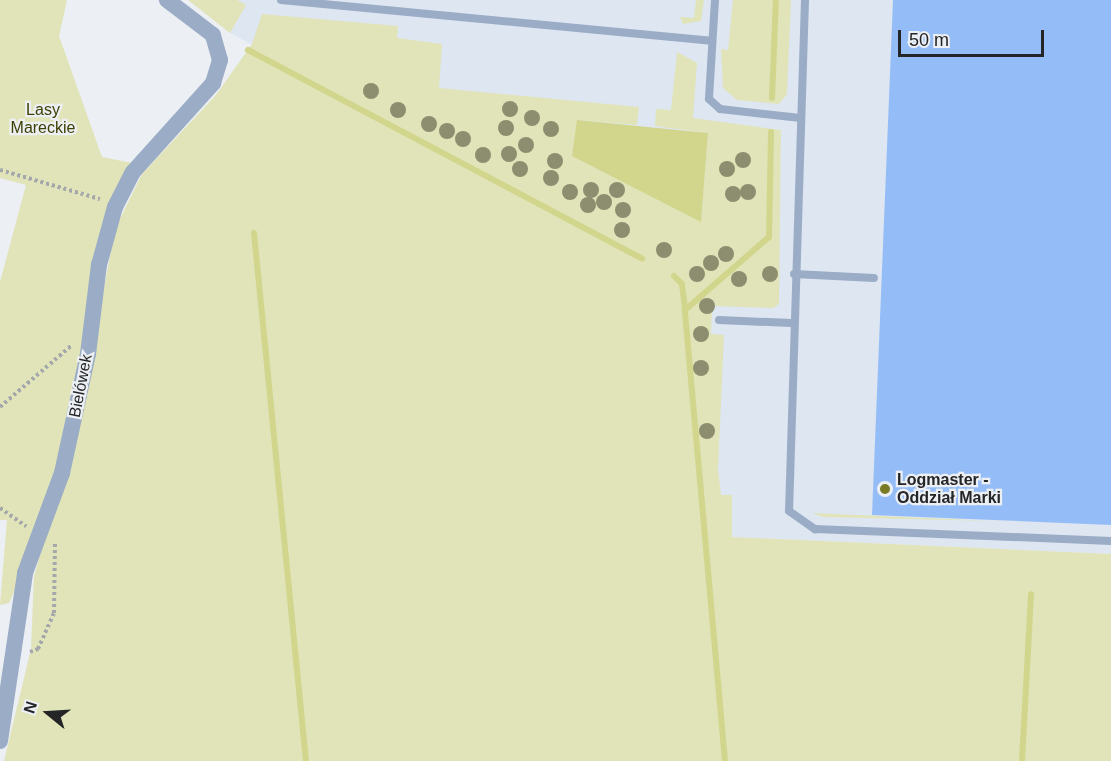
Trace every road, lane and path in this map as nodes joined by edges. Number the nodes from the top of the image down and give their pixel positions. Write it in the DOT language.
graph roads {
  1 [pos="167,0"];
  2 [pos="281,0"];
  3 [pos="715,0"];
  4 [pos="805,0"];
  5 [pos="711,41"];
  6 [pos="800,118"];
  7 [pos="0,170"];
  8 [pos="115,207"];
  9 [pos="794,274"];
  10 [pos="874,278"];
  11 [pos="719,320"];
  12 [pos="792,323"];
  13 [pos="92,327"];
  14 [pos="0,407"];
  15 [pos="0,508"];
  16 [pos="50,513"];
  17 [pos="41,537"];
  18 [pos="1111,541"];
  19 [pos="13,659"];
  20 [pos="0,741"];
  1 -- 8 [label="street, Bielówek"];
  2 -- 5 [label="lane"];
  3 -- 5 [label="lane"];
  4 -- 6 [label="lane"];
  5 -- 6 [label="lane"];
  6 -- 9 [label="lane"];
  7 -- 8 [label="path"];
  8 -- 13 [label="street, Bielówek"];
  9 -- 10 [label="lane"];
  9 -- 12 [label="lane"];
  11 -- 12 [label="lane"];
  12 -- 18 [label="lane"];
  13 -- 14 [label="path"];
  13 -- 16 [label="street, Bielówek"];
  15 -- 17 [label="path"];
  16 -- 17 [label="street, Bielówek"];
  16 -- 19 [label="path"];
  17 -- 19 [label="street, Bielówek"];
  19 -- 20 [label="street, Bielówek"];
}
